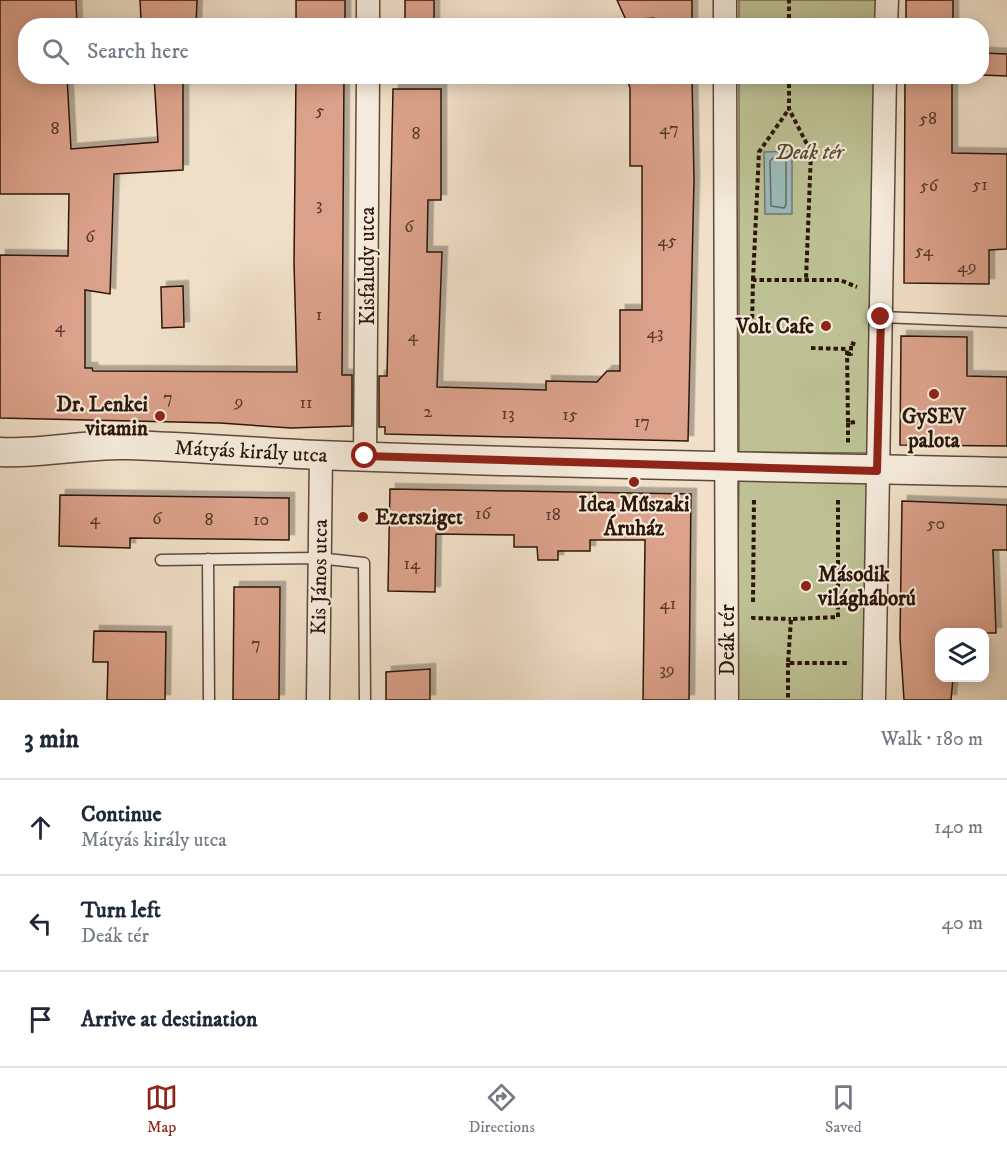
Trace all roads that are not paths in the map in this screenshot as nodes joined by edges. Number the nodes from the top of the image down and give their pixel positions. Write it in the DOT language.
graph roads {
  1 [pos="368,0"];
  2 [pos="725,0"];
  3 [pos="887,0"];
  4 [pos="368,18"];
  5 [pos="725,18"];
  6 [pos="886,18"];
  7 [pos="368,84"];
  8 [pos="725,84"];
  9 [pos="885,84"];
  10 [pos="881,317"];
  11 [pos="1007,322"];
  12 [pos="0,452"];
  13 [pos="321,455"];
  14 [pos="365,456"];
  15 [pos="728,466"];
  16 [pos="877,471"];
  17 [pos="1007,472"];
  18 [pos="318,558"];
  19 [pos="208,559"];
  20 [pos="161,560"];
  21 [pos="209,700"];
  22 [pos="318,700"];
  23 [pos="365,700"];
  24 [pos="727,700"];
  25 [pos="874,700"];
  1 -- 4 [label="street"];
  2 -- 5 [label="street"];
  3 -- 6 [label="street"];
  7 -- 14 [label="street, Kisfaludy utca"];
  8 -- 15 [label="street, Deák tér"];
  9 -- 10 [label="street"];
  10 -- 11 [label="lane"];
  10 -- 16 [label="street"];
  12 -- 13 [label="street, Mátyás király utca"];
  13 -- 14 [label="street, Mátyás király utca"];
  13 -- 18 [label="street, Kis János utca"];
  14 -- 15 [label="street, Mátyás király utca"];
  15 -- 16 [label="street, Mátyás király utca"];
  15 -- 24 [label="street, Deák tér"];
  16 -- 17 [label="street, Mátyás király utca"];
  16 -- 25 [label="street"];
  18 -- 19 [label="lane"];
  18 -- 22 [label="street, Kis János utca"];
  18 -- 23 [label="lane"];
  19 -- 20 [label="lane"];
  19 -- 21 [label="lane"];
}
